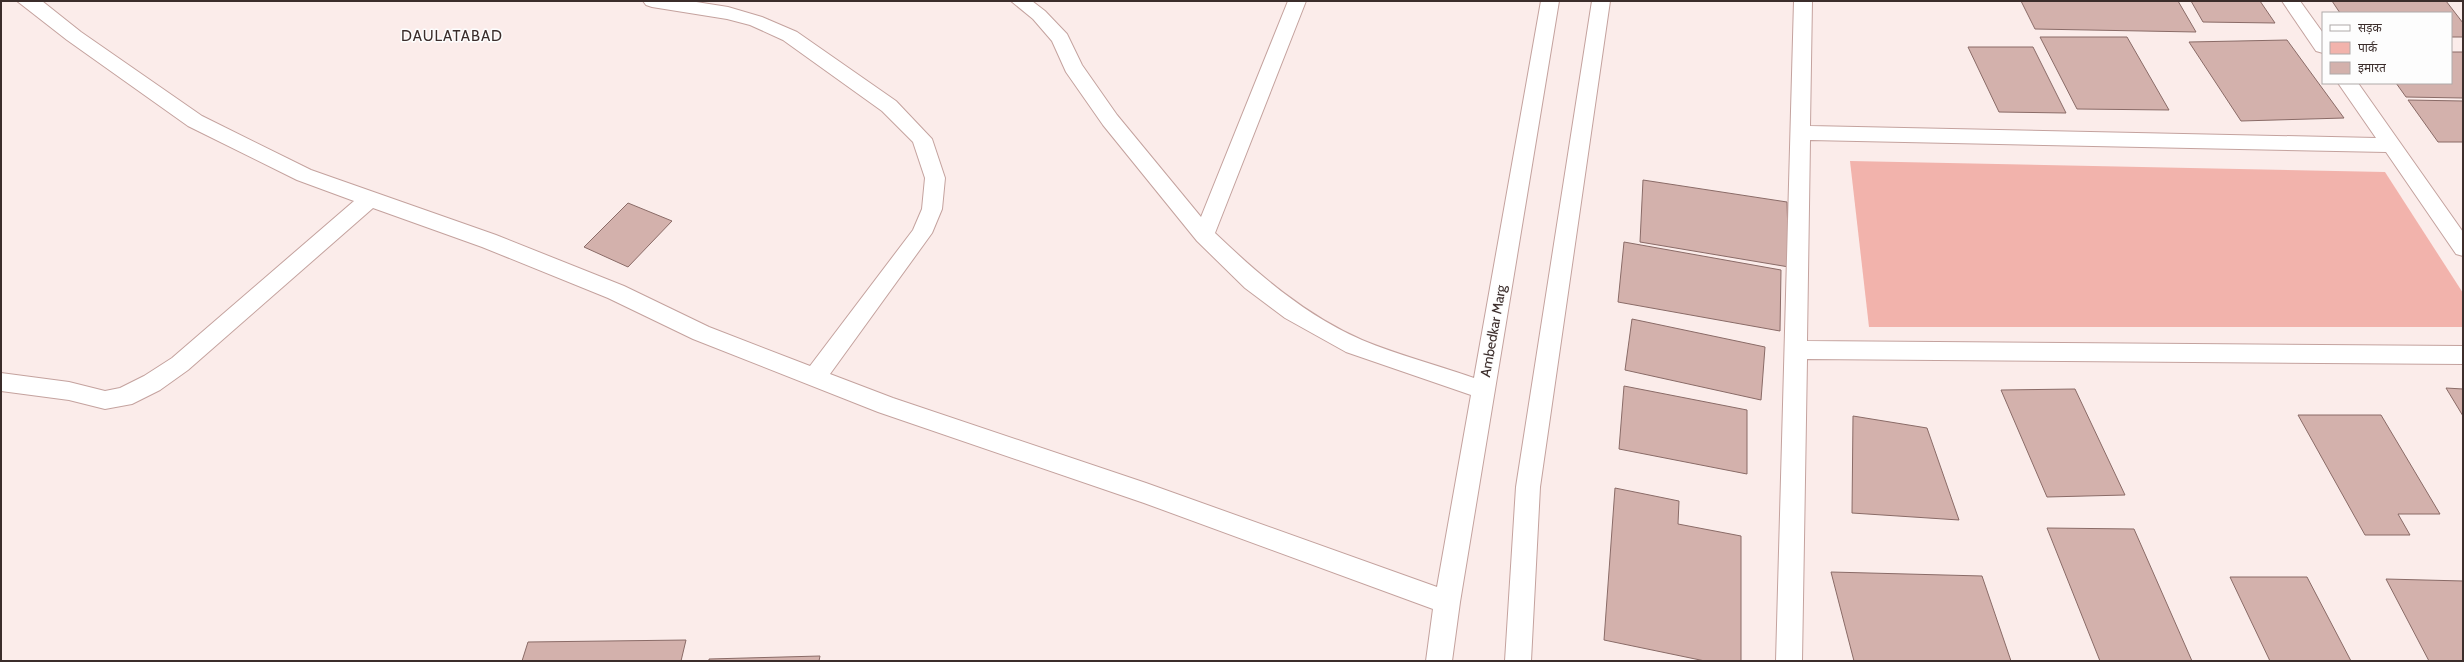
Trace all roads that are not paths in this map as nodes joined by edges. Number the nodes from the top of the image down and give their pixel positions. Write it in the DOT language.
graph roads {
  1 [pos="26,1"];
  2 [pos="652,1"];
  3 [pos="1020,1"];
  4 [pos="1297,1"];
  5 [pos="1550,1"];
  6 [pos="1601,1"];
  7 [pos="1803,1"];
  8 [pos="2291,1"];
  9 [pos="2322,46"];
  10 [pos="2349,84"];
  11 [pos="1800,133"];
  12 [pos="2391,145"];
  13 [pos="369,200"];
  14 [pos="1204,234"];
  15 [pos="2463,248"];
  16 [pos="1796,350"];
  17 [pos="2463,355"];
  18 [pos="814,377"];
  19 [pos="1,382"];
  20 [pos="1483,390"];
  21 [pos="1447,602"];
  22 [pos="1439,661"];
  23 [pos="1518,661"];
  24 [pos="1789,661"];
  1 -- 13 [label="street"];
  2 -- 18 [label="street"];
  3 -- 14 [label="street"];
  4 -- 14 [label="street"];
  5 -- 20 [label="street, Ambedkar Marg"];
  6 -- 23 [label="street"];
  7 -- 11 [label="street"];
  8 -- 9 [label="street"];
  10 -- 12 [label="street"];
  11 -- 12 [label="street"];
  11 -- 16 [label="street"];
  12 -- 15 [label="street"];
  13 -- 18 [label="street"];
  13 -- 19 [label="street"];
  14 -- 20 [label="street"];
  16 -- 17 [label="street"];
  16 -- 24 [label="street"];
  18 -- 21 [label="street"];
  20 -- 21 [label="street, Ambedkar Marg"];
  21 -- 22 [label="street, Ambedkar Marg"];
}
